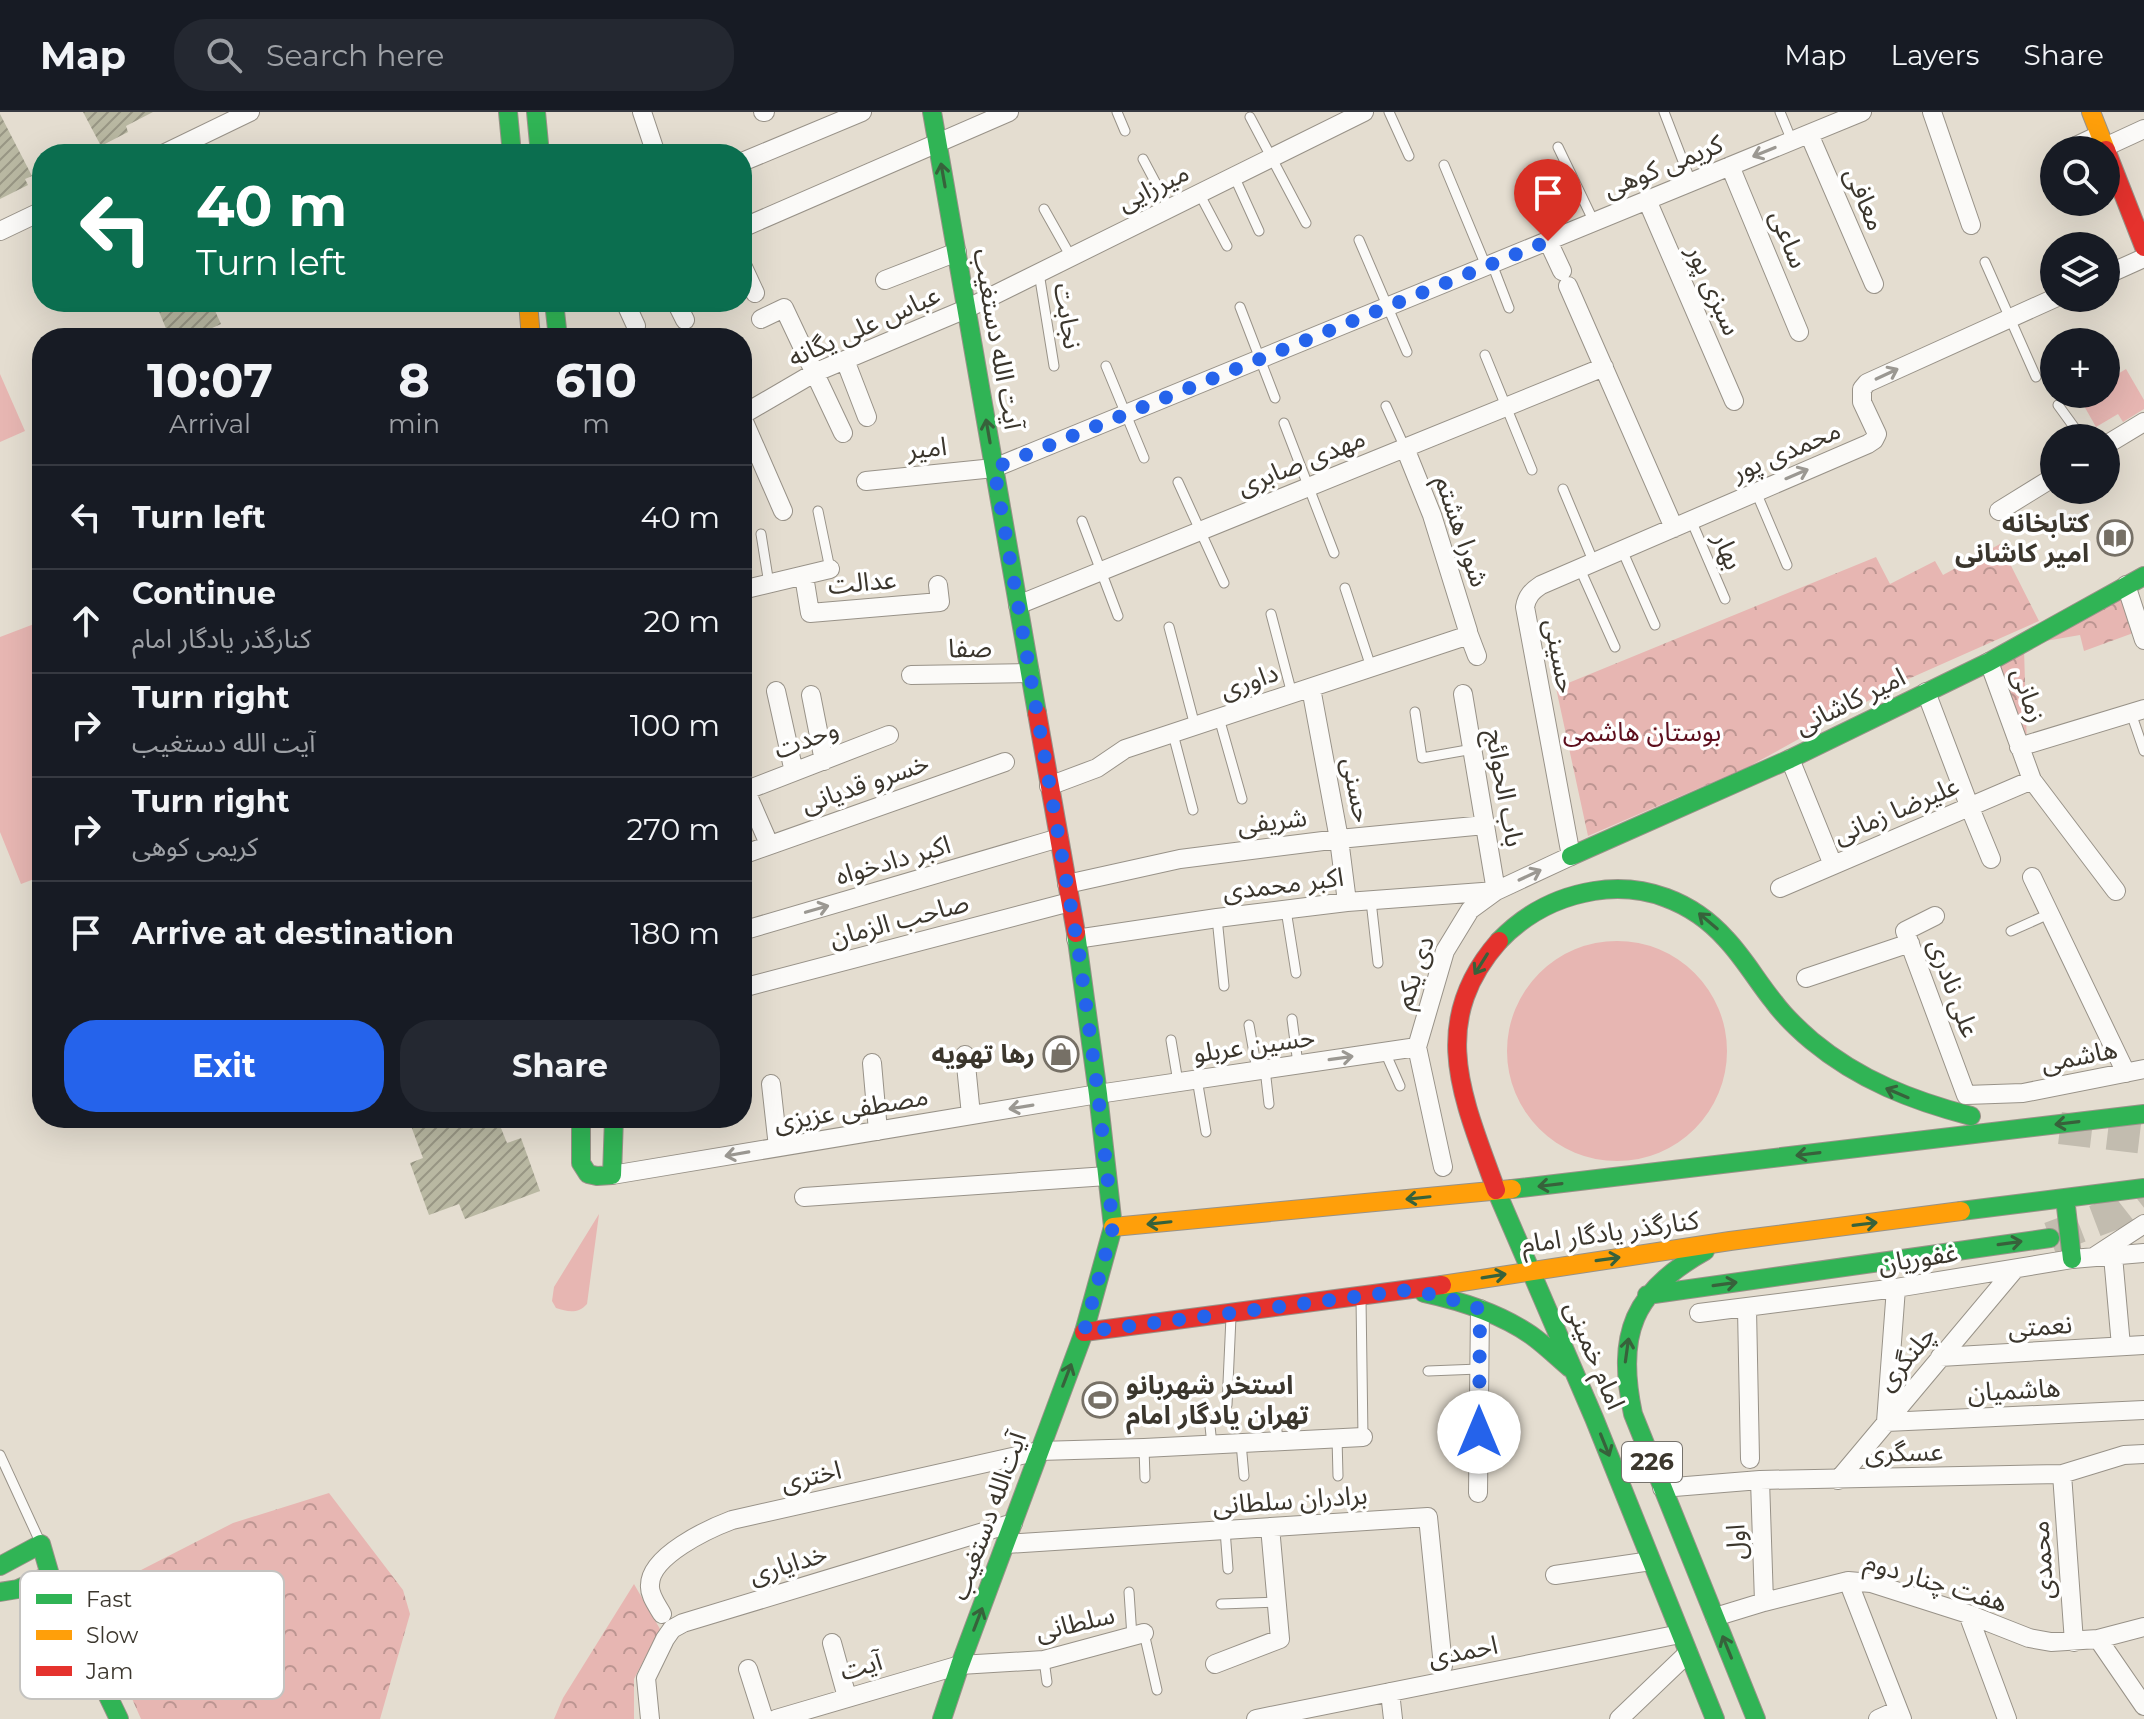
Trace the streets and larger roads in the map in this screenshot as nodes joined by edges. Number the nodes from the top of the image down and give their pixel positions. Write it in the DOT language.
graph roads {
  1 [pos="207,112"];
  2 [pos="250,112"];
  3 [pos="508,112"];
  4 [pos="536,112"];
  5 [pos="642,112"];
  6 [pos="862,112"];
  7 [pos="932,112"];
  8 [pos="1009,112"];
  9 [pos="1364,112"];
  10 [pos="1862,112"];
  11 [pos="1932,112"];
  12 [pos="2091,112"];
  13 [pos="215,129"];
  14 [pos="2144,129"];
  15 [pos="2101,136"];
  16 [pos="1800,137"];
  17 [pos="2120,138"];
  18 [pos="937,143"];
  19 [pos="184,144"];
  20 [pos="511,144"];
  21 [pos="539,144"];
  22 [pos="653,144"];
  23 [pos="752,158"];
  24 [pos="1730,166"];
  25 [pos="2120,185"];
  26 [pos="1647,200"];
  27 [pos="32,216"];
  28 [pos="752,224"];
  29 [pos="1971,225"];
  30 [pos="0,231"];
  31 [pos="1548,241"];
  32 [pos="2144,247"];
  33 [pos="957,252"];
  34 [pos="2144,258"];
  35 [pos="2120,269"];
  36 [pos="885,280"];
  37 [pos="1874,284"];
  38 [pos="752,287"];
  39 [pos="755,293"];
  40 [pos="2040,305"];
  41 [pos="966,309"];
  42 [pos="630,312"];
  43 [pos="681,312"];
  44 [pos="761,319"];
  45 [pos="685,320"];
  46 [pos="636,326"];
  47 [pos="1799,332"];
  48 [pos="845,360"];
  49 [pos="1604,367"];
  50 [pos="814,373"];
  51 [pos="1734,401"];
  52 [pos="752,410"];
  53 [pos="867,417"];
  54 [pos="2144,422"];
  55 [pos="843,433"];
  56 [pos="2120,437"];
  57 [pos="752,439"];
  58 [pos="1405,448"];
  59 [pos="994,468"];
  60 [pos="866,481"];
  61 [pos="2040,486"];
  62 [pos="783,511"];
  63 [pos="1999,511"];
  64 [pos="1683,524"];
  65 [pos="830,569"];
  66 [pos="804,576"];
  67 [pos="2144,576"];
  68 [pos="938,585"];
  69 [pos="2126,585"];
  70 [pos="752,588"];
  71 [pos="1018,605"];
  72 [pos="1525,607"];
  73 [pos="1469,633"];
  74 [pos="2144,640"];
  75 [pos="1477,656"];
  76 [pos="1989,662"];
  77 [pos="1030,673"];
  78 [pos="911,675"];
  79 [pos="1311,688"];
  80 [pos="776,691"];
  81 [pos="1926,692"];
  82 [pos="1463,694"];
  83 [pos="811,695"];
  84 [pos="2138,711"];
  85 [pos="889,735"];
  86 [pos="2019,747"];
  87 [pos="1790,759"];
  88 [pos="824,761"];
  89 [pos="1005,762"];
  90 [pos="794,772"];
  91 [pos="2032,780"];
  92 [pos="752,785"];
  93 [pos="1049,786"];
  94 [pos="752,807"];
  95 [pos="1970,808"];
  96 [pos="1485,825"];
  97 [pos="1059,838"];
  98 [pos="1339,839"];
  99 [pos="769,844"];
  100 [pos="752,851"];
  101 [pos="1571,856"];
  102 [pos="1991,859"];
  103 [pos="1833,865"];
  104 [pos="2032,877"];
  105 [pos="1780,888"];
  106 [pos="1496,891"];
  107 [pos="2116,891"];
  108 [pos="1068,893"];
  109 [pos="1347,902"];
  110 [pos="1935,916"];
  111 [pos="752,928"];
  112 [pos="1076,939"];
  113 [pos="1910,943"];
  114 [pos="1806,978"];
  115 [pos="752,985"];
  116 [pos="1417,1047"];
  117 [pos="965,1055"];
  118 [pos="872,1063"];
  119 [pos="2135,1071"];
  120 [pos="771,1084"];
  121 [pos="1098,1094"];
  122 [pos="1966,1095"];
  123 [pos="2144,1114"];
  124 [pos="971,1115"];
  125 [pos="1971,1116"];
  126 [pos="581,1128"];
  127 [pos="614,1128"];
  128 [pos="878,1131"];
  129 [pos="778,1147"];
  130 [pos="1443,1167"];
  131 [pos="612,1175"];
  132 [pos="1107,1176"];
  133 [pos="2144,1188"];
  134 [pos="1496,1190"];
  135 [pos="804,1197"];
  136 [pos="2065,1198"];
  137 [pos="2144,1224"];
  138 [pos="1113,1227"];
  139 [pos="2050,1238"];
  140 [pos="1730,1241"];
  141 [pos="2144,1253"];
  142 [pos="2113,1256"];
  143 [pos="2093,1257"];
  144 [pos="2072,1259"];
  145 [pos="2015,1269"];
  146 [pos="1531,1270"];
  147 [pos="1896,1288"];
  148 [pos="1408,1290"];
  149 [pos="1647,1295"];
  150 [pos="1480,1309"];
  151 [pos="1747,1309"];
  152 [pos="1699,1313"];
  153 [pos="1084,1332"];
  154 [pos="2144,1345"];
  155 [pos="2121,1346"];
  156 [pos="1940,1357"];
  157 [pos="1574,1371"];
  158 [pos="2144,1410"];
  159 [pos="1886,1422"];
  160 [pos="1363,1437"];
  161 [pos="1039,1451"];
  162 [pos="2144,1454"];
  163 [pos="1750,1459"];
  164 [pos="2062,1474"];
  165 [pos="1760,1480"];
  166 [pos="1838,1480"];
  167 [pos="1662,1488"];
  168 [pos="1478,1493"];
  169 [pos="1013,1523"];
  170 [pos="1270,1527"];
  171 [pos="1006,1544"];
  172 [pos="1651,1561"];
  173 [pos="0,1566"];
  174 [pos="49,1571"];
  175 [pos="1555,1575"];
  176 [pos="1848,1581"];
  177 [pos="20,1588"];
  178 [pos="0,1592"];
  179 [pos="1764,1602"];
  180 [pos="662,1614"];
  181 [pos="1968,1614"];
  182 [pos="1715,1617"];
  183 [pos="2144,1627"];
  184 [pos="1680,1634"];
  185 [pos="1138,1635"];
  186 [pos="2098,1639"];
  187 [pos="2074,1642"];
  188 [pos="832,1643"];
  189 [pos="1688,1653"];
  190 [pos="1215,1664"];
  191 [pos="960,1665"];
  192 [pos="1443,1666"];
  193 [pos="748,1669"];
  194 [pos="1390,1692"];
  195 [pos="847,1697"];
  196 [pos="109,1699"];
  197 [pos="2144,1706"];
  198 [pos="1900,1714"];
  199 [pos="799,1715"];
  200 [pos="119,1719"];
  201 [pos="650,1719"];
  202 [pos="764,1719"];
  203 [pos="776,1719"];
  204 [pos="942,1719"];
  205 [pos="1256,1719"];
  206 [pos="1393,1719"];
  207 [pos="1619,1719"];
  208 [pos="1715,1719"];
  209 [pos="1756,1719"];
  210 [pos="1878,1719"];
  211 [pos="2007,1719"];
  1 -- 13 [label="street"];
  2 -- 13 [label="street"];
  3 -- 20 [label="main road"];
  4 -- 21 [label="main road"];
  5 -- 22 [label="street"];
  6 -- 23 [label="street"];
  7 -- 18 [label="main road, آیت الله دستغیب"];
  8 -- 18 [label="street"];
  9 -- 41 [label="street, میرزایی"];
  10 -- 16 [label="street, کریمی کوهی"];
  11 -- 29 [label="street"];
  12 -- 15 [label="main road"];
  13 -- 19 [label="street"];
  14 -- 17 [label="street"];
  16 -- 24 [label="street, کریمی کوهی, one-way"];
  16 -- 37 [label="street, معافی"];
  18 -- 28 [label="street"];
  33 -- 18 [label="main road, آیت الله دستغیب, one-way"];
  24 -- 26 [label="street, کریمی کوهی"];
  24 -- 47 [label="street, ساعی"];
  25 -- 32 [label="main road"];
  26 -- 31 [label="street, کریمی کوهی"];
  26 -- 51 [label="street, سبزی پور"];
  27 -- 30 [label="street"];
  31 -- 49 [label="street"];
  31 -- 59 [label="street, کریمی کوهی"];
  33 -- 36 [label="street"];
  33 -- 41 [label="main road, آیت الله دستغیب"];
  34 -- 35 [label="street"];
  38 -- 39 [label="street"];
  64 -- 40 [label="street, محمدی پور, one-way"];
  41 -- 48 [label="street, عباس علی یگانه"];
  59 -- 41 [label="main road, آیت الله دستغیب, one-way"];
  42 -- 46 [label="street"];
  43 -- 45 [label="street"];
  44 -- 50 [label="street"];
  48 -- 50 [label="street, عباس علی یگانه"];
  48 -- 53 [label="street"];
  49 -- 58 [label="street, مهدی صابری"];
  49 -- 64 [label="street"];
  50 -- 52 [label="street, عباس علی یگانه"];
  50 -- 55 [label="street"];
  54 -- 56 [label="street"];
  57 -- 62 [label="street"];
  58 -- 71 [label="street, مهدی صابری"];
  58 -- 73 [label="street, شورا هشتم"];
  59 -- 60 [label="street, امیر"];
  59 -- 71 [label="main road, آیت الله دستغیب"];
  61 -- 63 [label="street"];
  64 -- 72 [label="street, محمدی پور"];
  65 -- 66 [label="street, عدالت"];
  66 -- 68 [label="street, عدالت"];
  66 -- 70 [label="street, عدالت"];
  67 -- 69 [label="main road, امیر کاشانی"];
  69 -- 74 [label="street"];
  69 -- 76 [label="main road, امیر کاشانی"];
  71 -- 77 [label="main road, آیت الله دستغیب"];
  72 -- 101 [label="street, حسینی"];
  73 -- 75 [label="street, شورا هشتم"];
  73 -- 79 [label="street, داوری"];
  76 -- 81 [label="main road, امیر کاشانی"];
  76 -- 86 [label="street, زمانی"];
  77 -- 78 [label="street, صفا"];
  77 -- 93 [label="main road, آیت الله دستغیب"];
  79 -- 93 [label="street, داوری"];
  79 -- 98 [label="street, حسنی"];
  80 -- 90 [label="street"];
  81 -- 87 [label="main road, امیر کاشانی"];
  81 -- 95 [label="street"];
  82 -- 96 [label="street, باب الحوائج"];
  83 -- 88 [label="street"];
  84 -- 86 [label="street"];
  85 -- 88 [label="street, وحدت"];
  86 -- 91 [label="street, زمانی"];
  87 -- 101 [label="main road, امیر کاشانی"];
  87 -- 103 [label="street"];
  88 -- 90 [label="street, وحدت"];
  89 -- 99 [label="street, خسرو قدیانی"];
  90 -- 92 [label="street, وحدت"];
  91 -- 95 [label="street, علیرضا زمانی"];
  91 -- 107 [label="street, زمانی"];
  93 -- 97 [label="main road, آیت الله دستغیب"];
  94 -- 99 [label="street"];
  95 -- 102 [label="street"];
  95 -- 103 [label="street, علیرضا زمانی"];
  96 -- 98 [label="street, شریفی"];
  96 -- 106 [label="street, باب الحوائج"];
  97 -- 108 [label="main road, آیت الله دستغیب"];
  111 -- 97 [label="street, اکبر دادخواه, one-way"];
  98 -- 108 [label="street, شریفی"];
  98 -- 109 [label="street, حسنی"];
  99 -- 100 [label="street, خسرو قدیانی"];
  106 -- 101 [label="street, دی یکم, one-way"];
  103 -- 105 [label="street, علیرضا زمانی"];
  104 -- 119 [label="street"];
  106 -- 109 [label="street, اکبر محمدی"];
  106 -- 116 [label="street, دی یکم"];
  108 -- 112 [label="main road, آیت الله دستغیب"];
  108 -- 115 [label="street, صاحب الزمان"];
  109 -- 112 [label="street, اکبر محمدی"];
  110 -- 113 [label="street, علی نادری"];
  112 -- 121 [label="main road, آیت الله دستغیب"];
  113 -- 114 [label="street"];
  113 -- 122 [label="street, علی نادری"];
  121 -- 116 [label="street, حسین عربلو, one-way"];
  116 -- 130 [label="street, دی یکم"];
  117 -- 124 [label="street"];
  118 -- 128 [label="street"];
  119 -- 122 [label="street, هاشمی"];
  120 -- 129 [label="street"];
  121 -- 124 [label="street, مصطفی عزیزی, one-way"];
  121 -- 132 [label="main road, آیت الله دستغیب"];
  123 -- 134 [label="main road, کنارگذر یادگار امام, one-way"];
  124 -- 128 [label="street, مصطفی عزیزی"];
  125 -- 134 [label="main road, امام خمینی, one-way"];
  126 -- 131 [label="main road"];
  127 -- 131 [label="main road"];
  128 -- 129 [label="street, مصطفی عزیزی"];
  129 -- 131 [label="street, مصطفی عزیزی, one-way"];
  132 -- 135 [label="street"];
  132 -- 138 [label="main road, آیت الله دستغیب"];
  133 -- 136 [label="main road, کنارگذر یادگار امام"];
  134 -- 138 [label="main road, کنارگذر یادگار امام, one-way"];
  134 -- 146 [label="main road, امام خمینی"];
  140 -- 136 [label="main road, کنارگذر یادگار امام, one-way"];
  136 -- 144 [label="main road"];
  137 -- 143 [label="street"];
  138 -- 153 [label="main road, آیت الله دستغیب"];
  149 -- 139 [label="main road, one-way"];
  146 -- 140 [label="main road, کنارگذر یادگار امام, one-way"];
  140 -- 149 [label="main road, امام خمینی / 226"];
  141 -- 142 [label="street, غفوریان"];
  142 -- 143 [label="street, غفوریان"];
  142 -- 155 [label="street"];
  143 -- 144 [label="street, غفوریان"];
  144 -- 145 [label="street, غفوریان"];
  145 -- 147 [label="street, غفوریان"];
  145 -- 156 [label="street, چلنگری"];
  148 -- 146 [label="main road, کنارگذر یادگار امام, one-way"];
  146 -- 157 [label="main road, امام خمینی / 226"];
  147 -- 151 [label="street, غفوریان"];
  147 -- 159 [label="street"];
  148 -- 150 [label="main road"];
  148 -- 153 [label="main road, کنارگذر یادگار امام"];
  167 -- 149 [label="main road, امام خمینی / 226, one-way"];
  150 -- 157 [label="main road"];
  150 -- 168 [label="street"];
  151 -- 152 [label="street, غفوریان"];
  151 -- 163 [label="street"];
  161 -- 153 [label="main road, آیت‌الله دستغیب, one-way"];
  154 -- 155 [label="street, نعمتی"];
  155 -- 156 [label="street, نعمتی"];
  156 -- 159 [label="street, چلنگری"];
  157 -- 172 [label="main road, امام خمینی / 226, one-way"];
  158 -- 159 [label="street, هاشمیان"];
  159 -- 166 [label="street, چلنگری"];
  160 -- 161 [label="street"];
  161 -- 169 [label="main road, آیت‌الله دستغیب"];
  161 -- 180 [label="street, اختری"];
  162 -- 164 [label="street, عسگری"];
  164 -- 166 [label="street, عسگری"];
  164 -- 187 [label="street, محمدی"];
  165 -- 166 [label="street, عسگری"];
  165 -- 167 [label="street, عسگری"];
  165 -- 179 [label="street, اول"];
  167 -- 182 [label="main road, امام خمینی / 226"];
  169 -- 171 [label="main road, آیت‌الله دستغیب"];
  169 -- 201 [label="street, خدایاری"];
  170 -- 171 [label="street, برادران سلطانی"];
  170 -- 190 [label="street"];
  170 -- 192 [label="street, برادران سلطانی"];
  191 -- 171 [label="main road, آیت‌الله دستغیب, one-way"];
  172 -- 175 [label="street"];
  172 -- 184 [label="main road, امام خمینی / 226"];
  173 -- 174 [label="main road"];
  176 -- 179 [label="street, هفت چنار دوم"];
  176 -- 181 [label="street, هفت چنار دوم"];
  176 -- 198 [label="street"];
  177 -- 178 [label="main road"];
  179 -- 182 [label="street, هفت چنار دوم"];
  181 -- 187 [label="street, هفت چنار دوم"];
  181 -- 211 [label="street"];
  209 -- 182 [label="main road, امام خمینی / 226, one-way"];
  183 -- 186 [label="street, هفت چنار دوم"];
  184 -- 189 [label="main road, امام خمینی / 226"];
  184 -- 194 [label="street, احمدی"];
  185 -- 191 [label="street, سلطانی"];
  186 -- 187 [label="street, هفت چنار دوم"];
  186 -- 197 [label="street"];
  188 -- 195 [label="street"];
  189 -- 207 [label="street"];
  189 -- 208 [label="main road, امام خمینی / 226"];
  191 -- 195 [label="street, آیت"];
  191 -- 204 [label="main road, آیت‌الله دستغیب"];
  193 -- 202 [label="street"];
  194 -- 205 [label="street, احمدی"];
  194 -- 206 [label="street"];
  195 -- 199 [label="street, آیت"];
  196 -- 200 [label="main road"];
  198 -- 210 [label="street"];
  199 -- 203 [label="street, آیت"];
}
